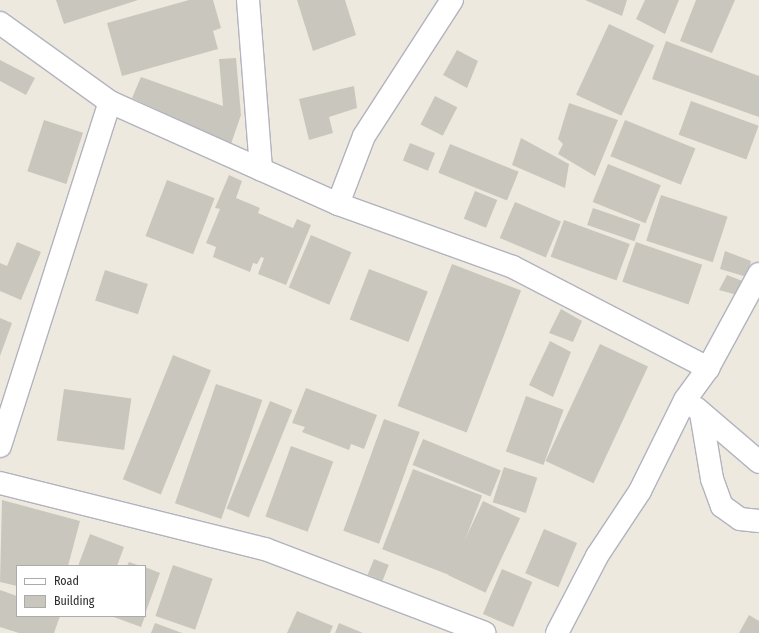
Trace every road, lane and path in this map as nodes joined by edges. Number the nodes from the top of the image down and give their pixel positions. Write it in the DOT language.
graph roads {
  1 [pos="248,0"];
  2 [pos="452,0"];
  3 [pos="0,23"];
  4 [pos="110,102"];
  5 [pos="261,170"];
  6 [pos="338,204"];
  7 [pos="759,274"];
  8 [pos="708,368"];
  9 [pos="693,406"];
  10 [pos="0,446"];
  11 [pos="759,462"];
  12 [pos="0,483"];
  13 [pos="759,521"];
  14 [pos="485,633"];
  15 [pos="557,633"];
  1 -- 5 [label="street"];
  2 -- 6 [label="street"];
  3 -- 4 [label="street"];
  4 -- 5 [label="street"];
  4 -- 10 [label="street"];
  5 -- 6 [label="street"];
  6 -- 8 [label="street"];
  7 -- 8 [label="street"];
  8 -- 9 [label="street"];
  9 -- 11 [label="street"];
  9 -- 13 [label="street"];
  9 -- 15 [label="street"];
  12 -- 14 [label="street"];
}
